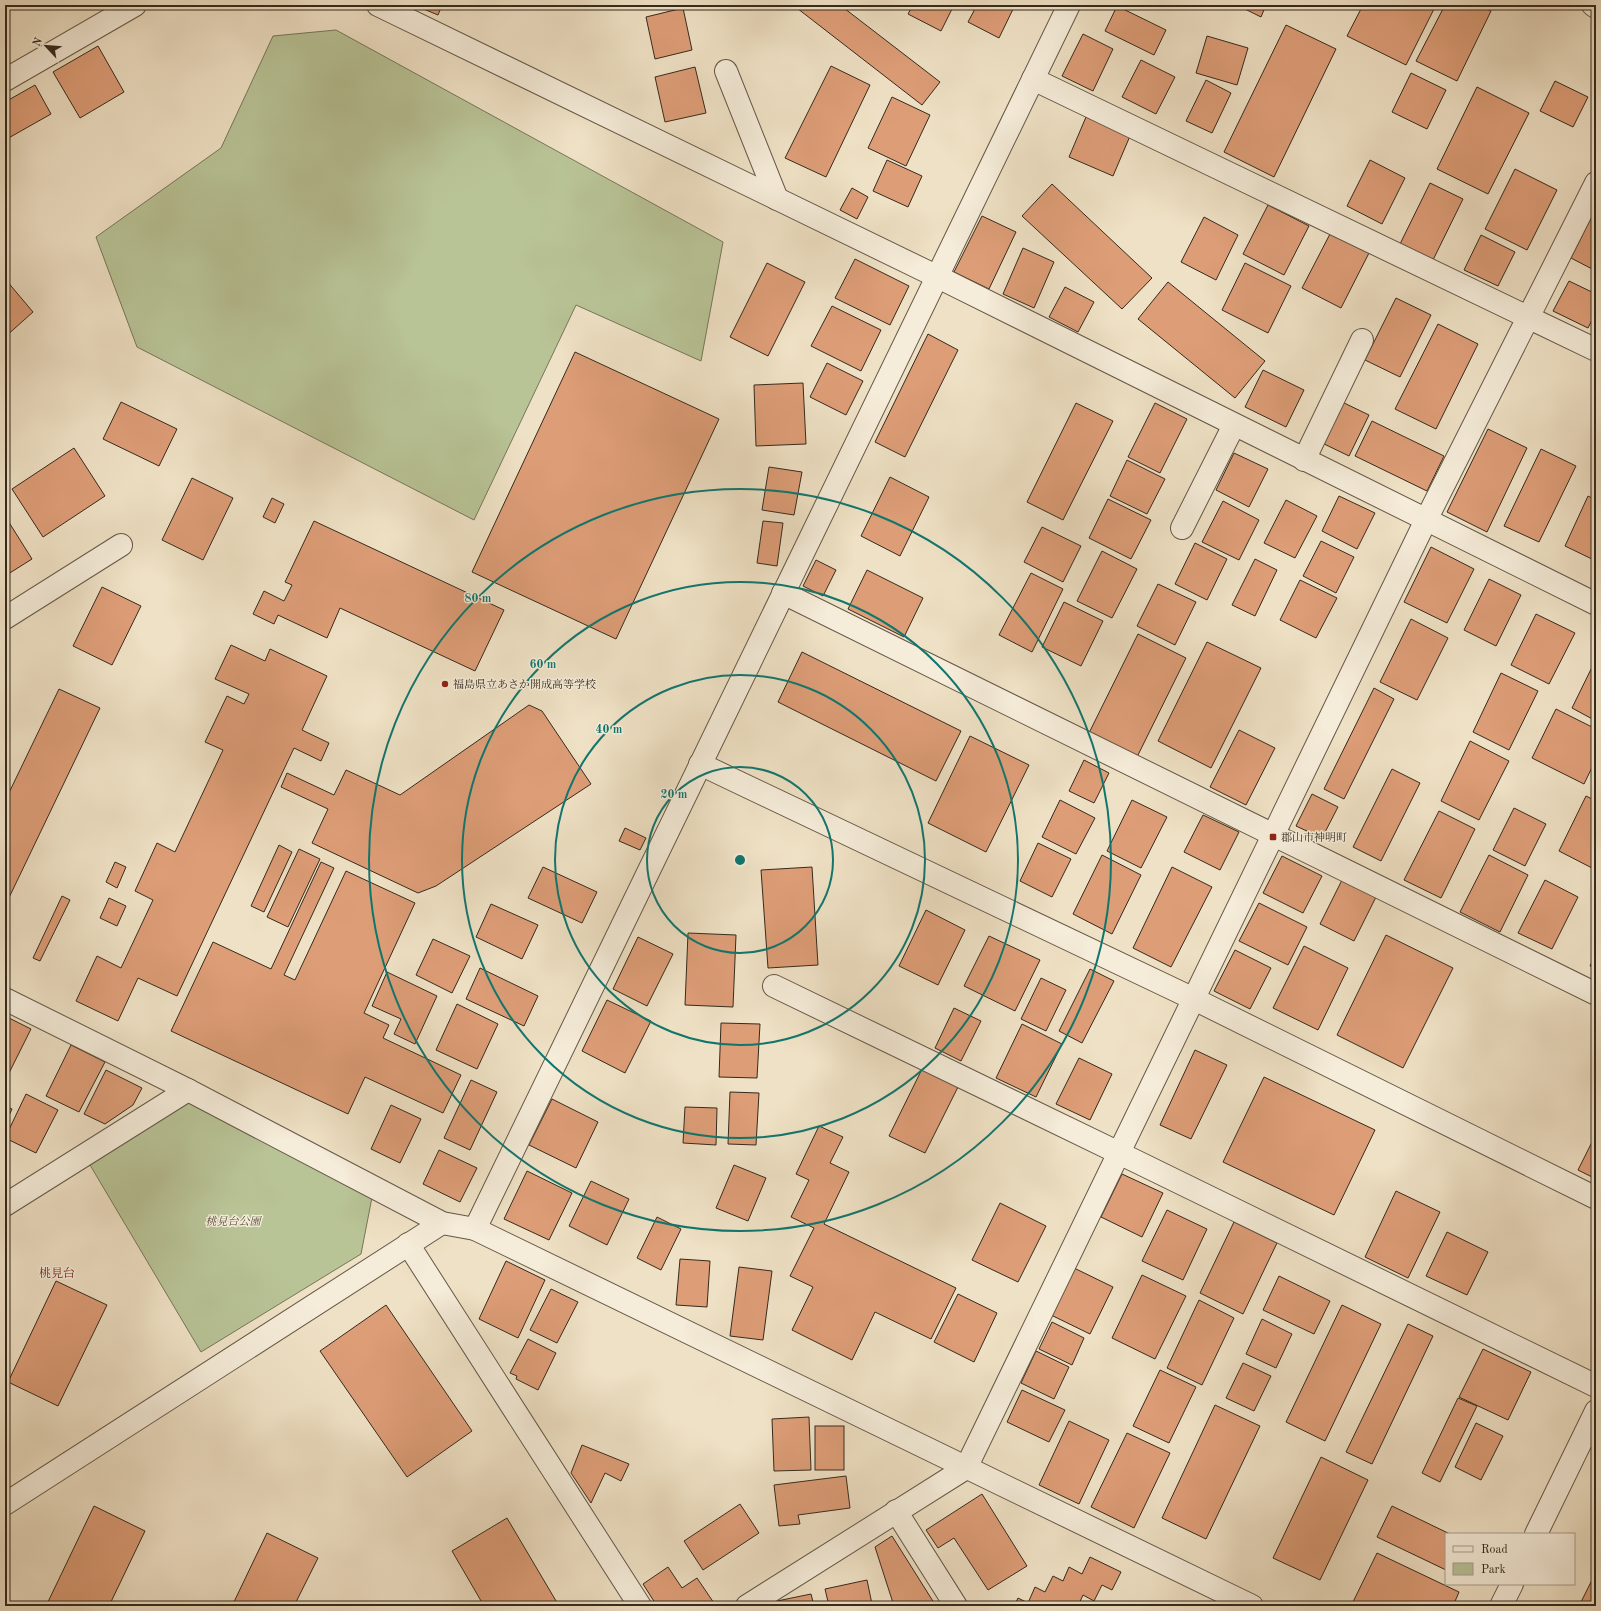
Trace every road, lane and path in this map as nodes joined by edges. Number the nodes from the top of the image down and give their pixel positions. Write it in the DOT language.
graph roads {
  1 [pos="135,5"];
  2 [pos="378,5"];
  3 [pos="1069,5"];
  4 [pos="1593,5"];
  5 [pos="1596,7"];
  6 [pos="726,71"];
  7 [pos="1033,79"];
  8 [pos="5,80"];
  9 [pos="1596,183"];
  10 [pos="777,199"];
  11 [pos="938,277"];
  12 [pos="1528,318"];
  13 [pos="1362,340"];
  14 [pos="1596,350"];
  15 [pos="1234,425"];
  16 [pos="1304,460"];
  17 [pos="1426,520"];
  18 [pos="1182,528"];
  19 [pos="121,545"];
  20 [pos="784,594"];
  21 [pos="1596,604"];
  22 [pos="5,618"];
  23 [pos="700,764"];
  24 [pos="1274,835"];
  25 [pos="774,986"];
  26 [pos="1596,994"];
  27 [pos="5,999"];
  28 [pos="1194,999"];
  29 [pos="188,1090"];
  30 [pos="1119,1153"];
  31 [pos="1596,1198"];
  32 [pos="5,1205"];
  33 [pos="442,1223"];
  34 [pos="475,1229"];
  35 [pos="408,1244"];
  36 [pos="1596,1386"];
  37 [pos="1596,1411"];
  38 [pos="966,1468"];
  39 [pos="5,1504"];
  40 [pos="896,1511"];
  41 [pos="1536,1533"];
  42 [pos="1512,1585"];
  43 [pos="754,1604"];
  44 [pos="640,1606"];
  45 [pos="956,1606"];
  46 [pos="1252,1606"];
  47 [pos="1501,1606"];
  1 -- 8 [label="street"];
  2 -- 10 [label="street"];
  3 -- 7 [label="street"];
  4 -- 5 [label="street"];
  6 -- 10 [label="street"];
  7 -- 11 [label="street"];
  7 -- 12 [label="street"];
  9 -- 12 [label="street"];
  10 -- 11 [label="street"];
  11 -- 15 [label="street"];
  11 -- 20 [label="street"];
  12 -- 14 [label="street"];
  12 -- 17 [label="street"];
  13 -- 16 [label="street"];
  15 -- 16 [label="street"];
  15 -- 18 [label="street"];
  16 -- 17 [label="street"];
  17 -- 21 [label="street"];
  17 -- 24 [label="street"];
  19 -- 22 [label="street"];
  20 -- 23 [label="street"];
  20 -- 24 [label="street"];
  23 -- 28 [label="street"];
  23 -- 34 [label="street"];
  24 -- 26 [label="street"];
  24 -- 28 [label="street"];
  25 -- 30 [label="street"];
  27 -- 29 [label="street"];
  28 -- 30 [label="street"];
  28 -- 31 [label="street"];
  29 -- 32 [label="street"];
  29 -- 33 [label="street"];
  30 -- 36 [label="street"];
  30 -- 38 [label="street"];
  33 -- 34 [label="street"];
  33 -- 35 [label="street"];
  34 -- 38 [label="street"];
  35 -- 39 [label="street"];
  35 -- 44 [label="street"];
  37 -- 41 [label="street"];
  38 -- 40 [label="street"];
  38 -- 46 [label="street"];
  40 -- 43 [label="street"];
  40 -- 45 [label="street"];
  42 -- 47 [label="street"];
}
